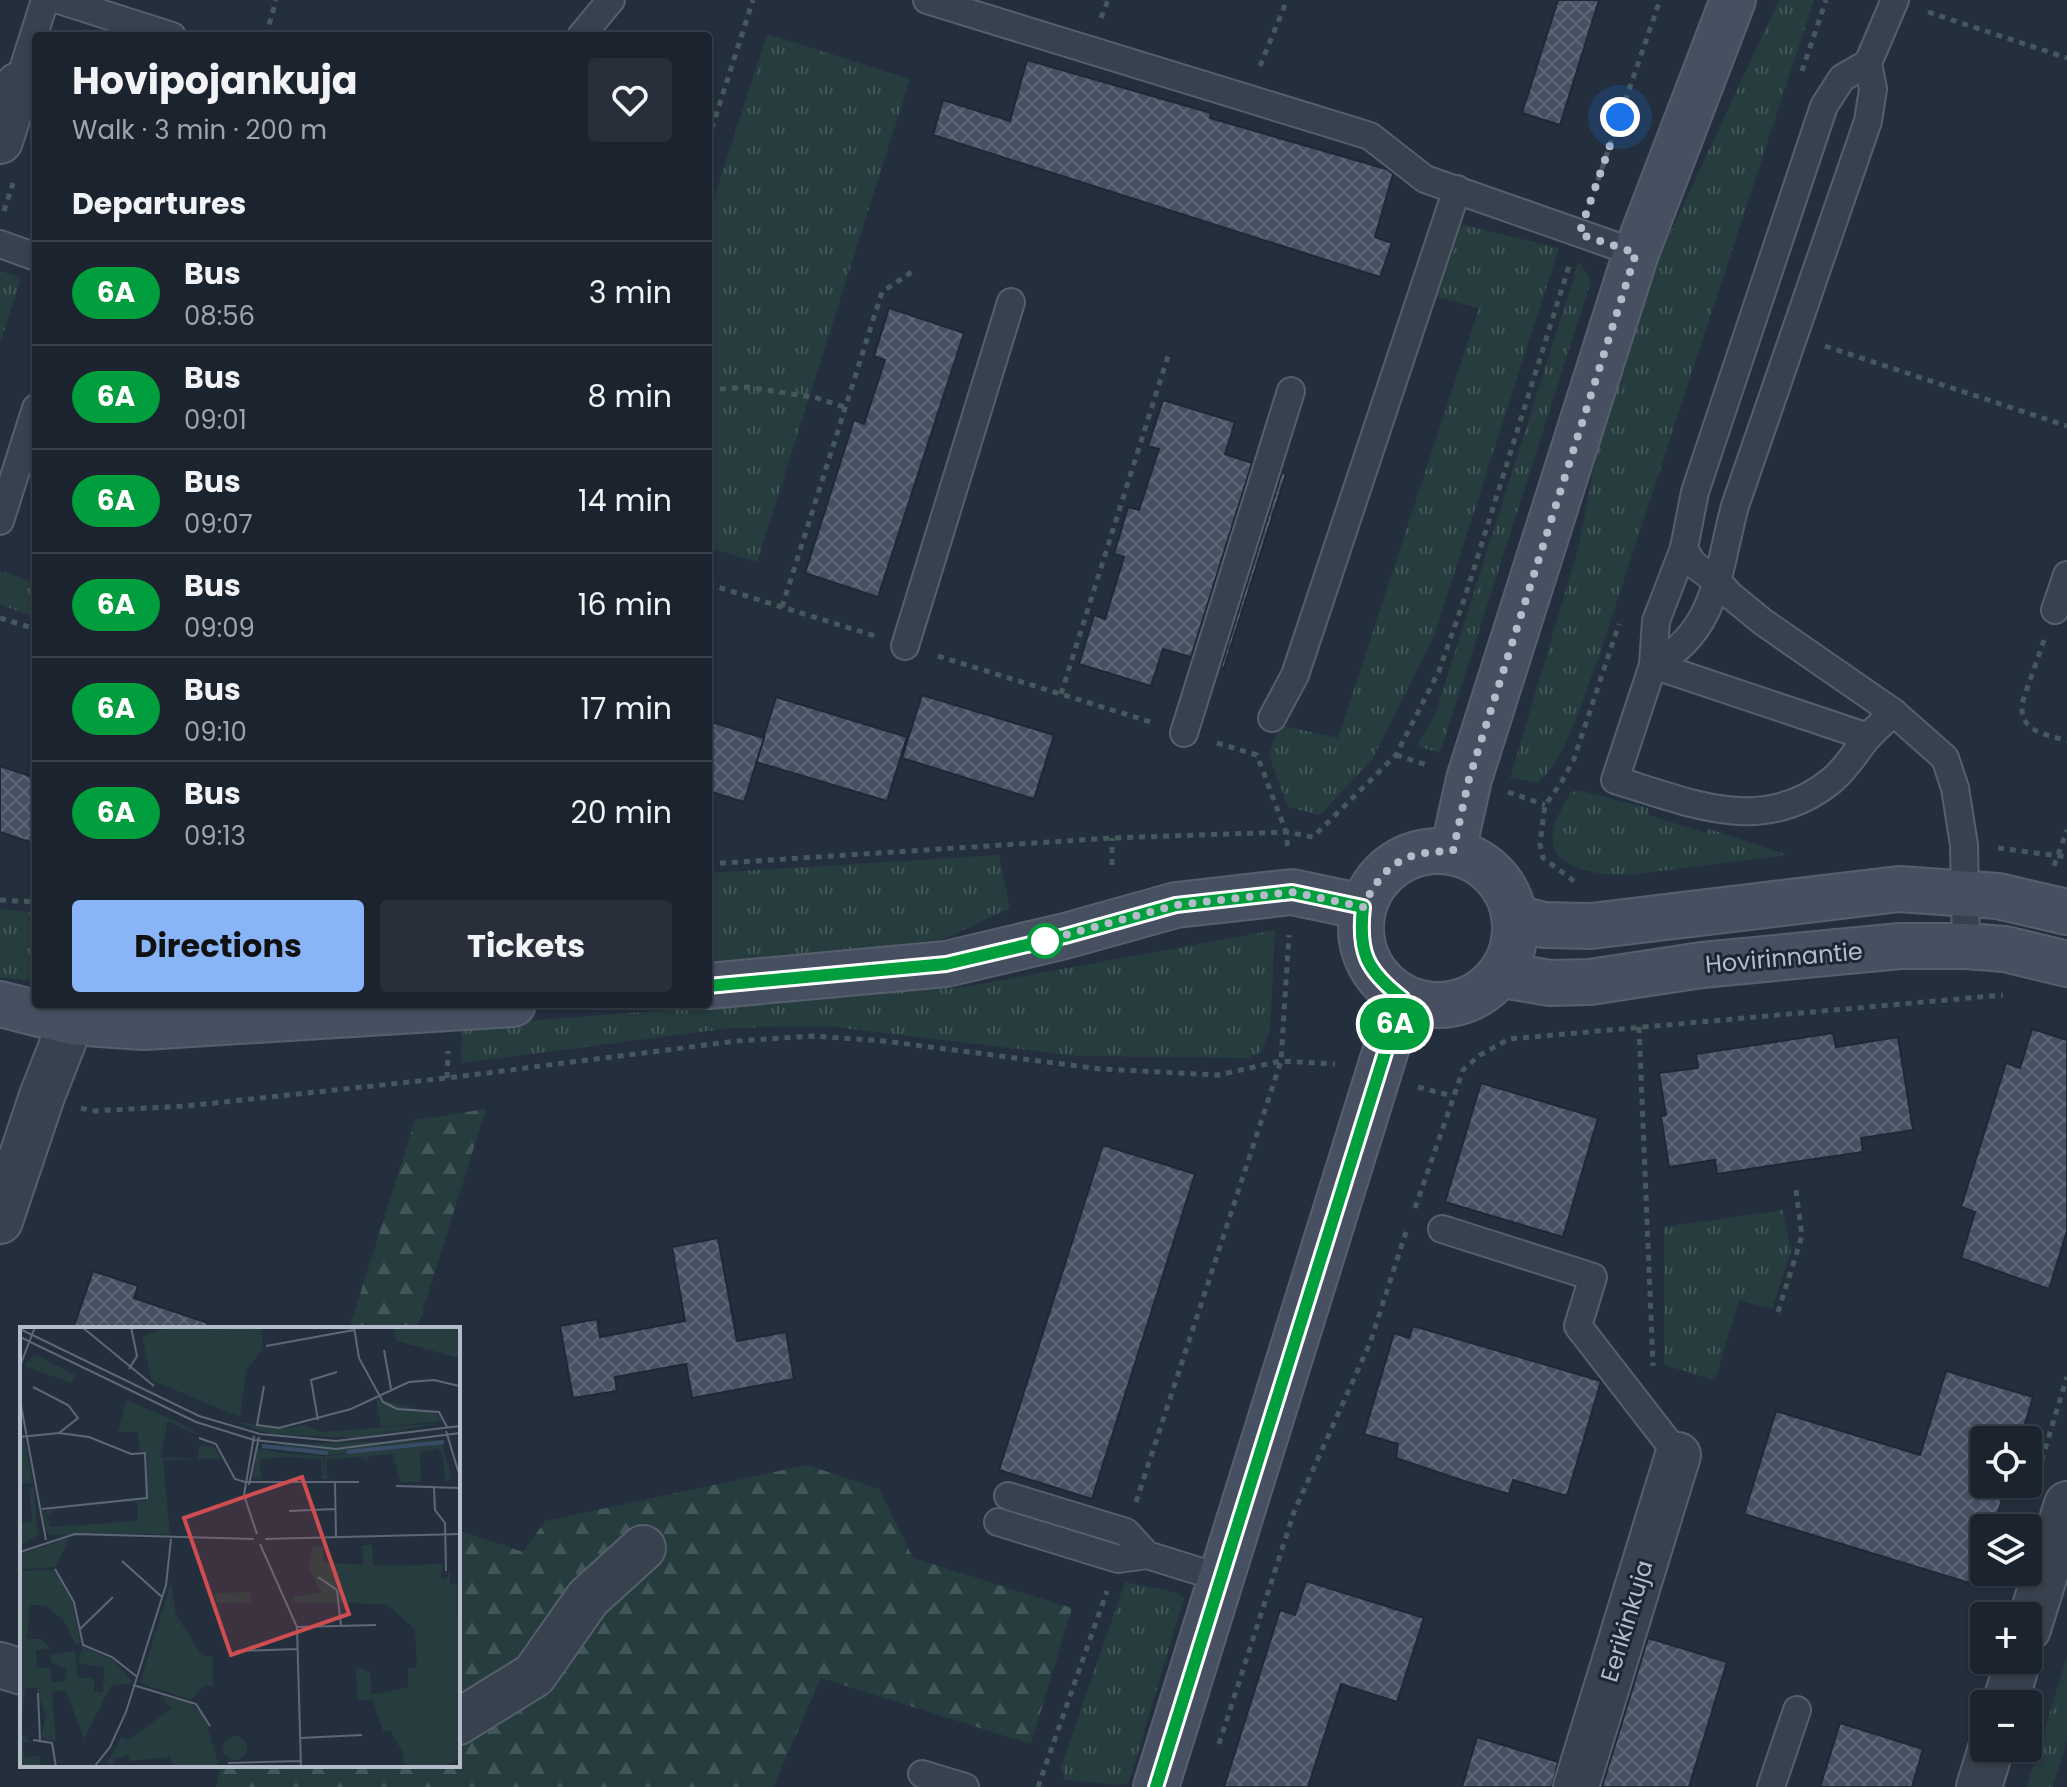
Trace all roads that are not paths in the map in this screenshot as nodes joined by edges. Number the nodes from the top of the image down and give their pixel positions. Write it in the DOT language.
graph roads {
  1 [pos="45,0"];
  2 [pos="59,0"];
  3 [pos="611,0"];
  4 [pos="1733,0"];
  5 [pos="1894,0"];
  6 [pos="938,2"];
  7 [pos="35,32"];
  8 [pos="159,32"];
  9 [pos="584,32"];
  10 [pos="32,41"];
  11 [pos="1868,63"];
  12 [pos="18,85"];
  13 [pos="0,141"];
  14 [pos="1457,189"];
  15 [pos="0,244"];
  16 [pos="1636,253"];
  17 [pos="32,256"];
  18 [pos="1011,302"];
  19 [pos="1291,391"];
  20 [pos="32,421"];
  21 [pos="0,521"];
  22 [pos="1684,548"];
  23 [pos="2067,575"];
  24 [pos="1719,583"];
  25 [pos="2055,610"];
  26 [pos="905,646"];
  27 [pos="1653,665"];
  28 [pos="1893,712"];
  29 [pos="1272,718"];
  30 [pos="1184,733"];
  31 [pos="1868,737"];
  32 [pos="1453,851"];
  33 [pos="1965,892"];
  34 [pos="1363,907"];
  35 [pos="2067,912"];
  36 [pos="1516,918"];
  37 [pos="1966,946"];
  38 [pos="2067,964"];
  39 [pos="1502,975"];
  40 [pos="712,986"];
  41 [pos="1402,998"];
  42 [pos="0,1004"];
  43 [pos="449,1008"];
  44 [pos="71,1022"];
  45 [pos="0,1221"];
  46 [pos="1442,1229"];
  47 [pos="1678,1455"];
  48 [pos="2051,1493"];
  49 [pos="1008,1496"];
  50 [pos="998,1522"];
  51 [pos="643,1548"];
  52 [pos="1147,1555"];
  53 [pos="1221,1578"];
  54 [pos="2033,1602"];
  55 [pos="0,1665"];
  56 [pos="20,1671"];
  57 [pos="1797,1710"];
  58 [pos="460,1721"];
  59 [pos="1987,1762"];
  60 [pos="922,1774"];
  61 [pos="965,1787"];
  62 [pos="1156,1787"];
  63 [pos="1576,1787"];
  64 [pos="1771,1787"];
  65 [pos="1979,1787"];
  1 -- 7 [label="lane"];
  2 -- 8 [label="lane"];
  3 -- 9 [label="lane"];
  4 -- 16 [label="street"];
  5 -- 11 [label="lane"];
  6 -- 14 [label="lane"];
  10 -- 12 [label="lane"];
  11 -- 22 [label="lane"];
  11 -- 24 [label="lane"];
  12 -- 13 [label="street"];
  14 -- 16 [label="lane"];
  14 -- 29 [label="lane"];
  15 -- 17 [label="lane"];
  16 -- 32 [label="street"];
  18 -- 26 [label="lane"];
  19 -- 30 [label="lane"];
  20 -- 21 [label="lane"];
  22 -- 24 [label="lane"];
  22 -- 27 [label="lane"];
  23 -- 25 [label="lane"];
  24 -- 27 [label="lane"];
  24 -- 28 [label="lane"];
  27 -- 31 [label="lane"];
  27 -- 31 [label="lane"];
  28 -- 31 [label="lane"];
  28 -- 33 [label="lane"];
  32 -- 34 [label="street"];
  32 -- 36 [label="street"];
  33 -- 35 [label="street"];
  33 -- 36 [label="street"];
  33 -- 37 [label="lane"];
  34 -- 40 [label="street"];
  34 -- 41 [label="street"];
  36 -- 39 [label="street"];
  37 -- 38 [label="street, Hovirinnantie"];
  37 -- 39 [label="street, Hovirinnantie"];
  39 -- 41 [label="street"];
  41 -- 53 [label="street"];
  42 -- 44 [label="street"];
  43 -- 44 [label="street"];
  44 -- 45 [label="street"];
  46 -- 47 [label="lane"];
  47 -- 63 [label="street, Eerikinkuja"];
  48 -- 54 [label="street"];
  49 -- 52 [label="lane"];
  50 -- 52 [label="lane"];
  51 -- 58 [label="street"];
  52 -- 53 [label="lane"];
  53 -- 62 [label="street"];
  55 -- 56 [label="street"];
  57 -- 64 [label="lane"];
  59 -- 65 [label="street"];
  60 -- 61 [label="lane"];
}
